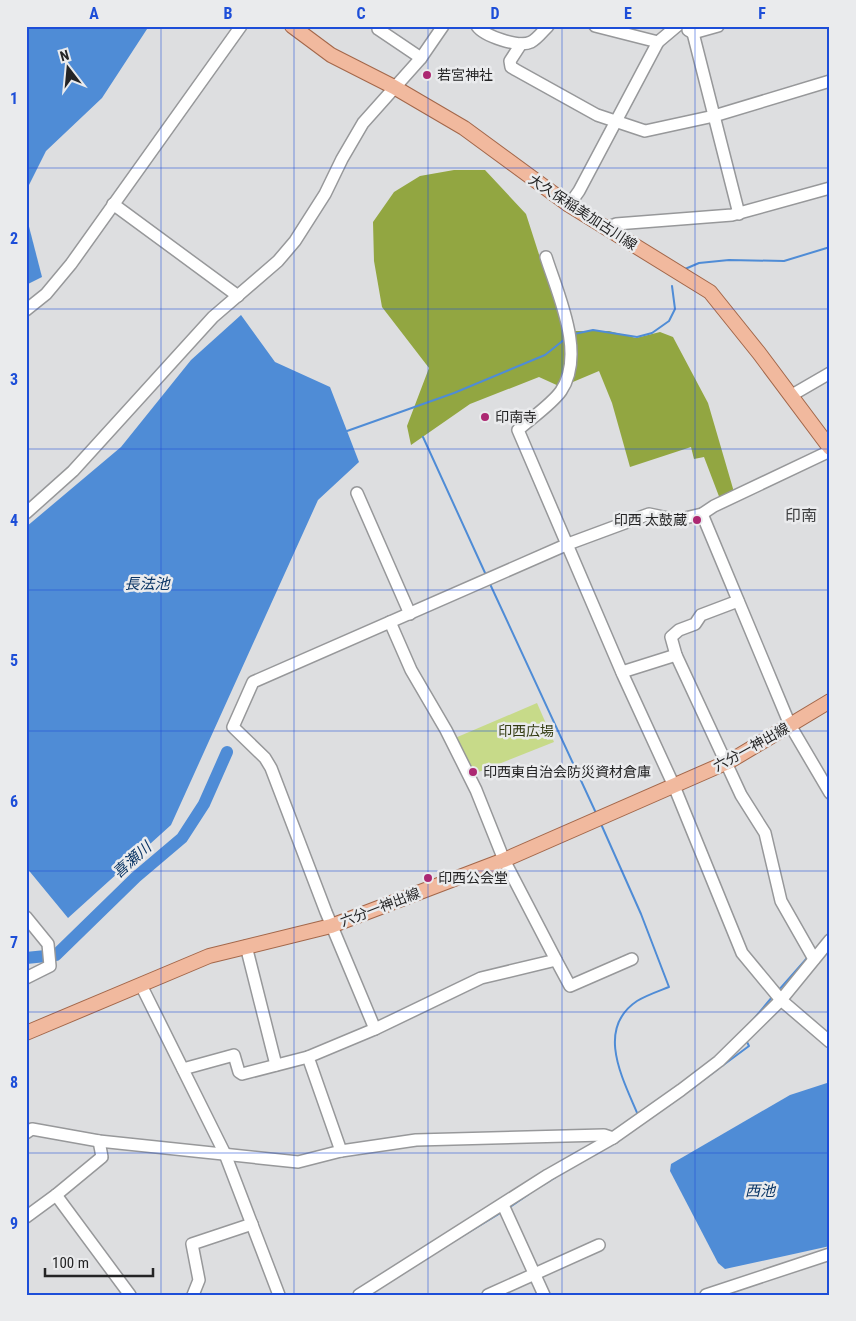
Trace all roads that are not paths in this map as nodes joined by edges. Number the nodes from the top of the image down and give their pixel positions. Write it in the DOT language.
graph roads {
  1 [pos="241,26"];
  2 [pos="292,26"];
  3 [pos="381,26"];
  4 [pos="477,26"];
  5 [pos="548,26"];
  6 [pos="595,26"];
  7 [pos="678,26"];
  8 [pos="718,26"];
  9 [pos="438,28"];
  10 [pos="693,33"];
  11 [pos="658,42"];
  12 [pos="522,44"];
  13 [pos="421,58"];
  14 [pos="830,80"];
  15 [pos="394,88"];
  16 [pos="714,116"];
  17 [pos="616,122"];
  18 [pos="830,188"];
  19 [pos="113,204"];
  20 [pos="569,205"];
  21 [pos="739,214"];
  22 [pos="606,228"];
  23 [pos="546,257"];
  24 [pos="238,296"];
  25 [pos="26,310"];
  26 [pos="830,373"];
  27 [pos="792,396"];
  28 [pos="830,450"];
  29 [pos="357,493"];
  30 [pos="26,513"];
  31 [pos="702,514"];
  32 [pos="568,544"];
  33 [pos="738,601"];
  34 [pos="410,614"];
  35 [pos="390,622"];
  36 [pos="676,655"];
  37 [pos="622,672"];
  38 [pos="830,701"];
  39 [pos="790,725"];
  40 [pos="727,762"];
  41 [pos="674,786"];
  42 [pos="830,794"];
  43 [pos="504,860"];
  44 [pos="26,917"];
  45 [pos="332,926"];
  46 [pos="830,940"];
  47 [pos="246,946"];
  48 [pos="632,958"];
  49 [pos="814,959"];
  50 [pos="556,960"];
  51 [pos="26,978"];
  52 [pos="141,985"];
  53 [pos="781,1000"];
  54 [pos="375,1029"];
  55 [pos="26,1033"];
  56 [pos="830,1042"];
  57 [pos="308,1057"];
  58 [pos="276,1065"];
  59 [pos="183,1069"];
  60 [pos="26,1133"];
  61 [pos="613,1138"];
  62 [pos="99,1141"];
  63 [pos="340,1151"];
  64 [pos="225,1154"];
  65 [pos="56,1195"];
  66 [pos="502,1205"];
  67 [pos="26,1217"];
  68 [pos="252,1224"];
  69 [pos="599,1245"];
  70 [pos="830,1254"];
  71 [pos="535,1274"];
  72 [pos="130,1295"];
  73 [pos="193,1295"];
  74 [pos="279,1295"];
  75 [pos="359,1295"];
  76 [pos="488,1295"];
  77 [pos="544,1295"];
  78 [pos="706,1295"];
  1 -- 19 [label="street"];
  2 -- 15 [label="main road, 大久保稲美加古川線"];
  3 -- 13 [label="street"];
  4 -- 12 [label="street"];
  5 -- 12 [label="street"];
  6 -- 11 [label="street"];
  7 -- 10 [label="street"];
  7 -- 11 [label="street"];
  8 -- 10 [label="street"];
  9 -- 13 [label="street"];
  10 -- 16 [label="street"];
  11 -- 17 [label="street"];
  12 -- 17 [label="street"];
  13 -- 15 [label="street"];
  14 -- 16 [label="street"];
  15 -- 20 [label="main road, 大久保稲美加古川線"];
  15 -- 24 [label="street"];
  16 -- 17 [label="street"];
  16 -- 21 [label="street"];
  17 -- 20 [label="street"];
  18 -- 21 [label="street"];
  19 -- 24 [label="street"];
  19 -- 25 [label="street"];
  20 -- 22 [label="main road, 大久保稲美加古川線"];
  21 -- 22 [label="street"];
  22 -- 27 [label="main road, 大久保稲美加古川線"];
  23 -- 32 [label="street"];
  24 -- 30 [label="street"];
  26 -- 27 [label="street"];
  27 -- 28 [label="main road, 大久保稲美加古川線"];
  28 -- 31 [label="street"];
  29 -- 34 [label="street"];
  31 -- 32 [label="street"];
  31 -- 33 [label="street"];
  32 -- 34 [label="street"];
  32 -- 37 [label="street"];
  33 -- 36 [label="street"];
  33 -- 39 [label="street"];
  34 -- 35 [label="street"];
  35 -- 43 [label="street"];
  35 -- 45 [label="street"];
  36 -- 37 [label="street"];
  36 -- 40 [label="street"];
  37 -- 41 [label="street"];
  38 -- 39 [label="main road, 六分一神出線"];
  39 -- 40 [label="main road, 六分一神出線"];
  39 -- 42 [label="street"];
  40 -- 41 [label="main road, 六分一神出線"];
  40 -- 49 [label="street"];
  41 -- 43 [label="main road, 六分一神出線"];
  41 -- 53 [label="street"];
  43 -- 45 [label="main road, 六分一神出線"];
  43 -- 50 [label="street"];
  44 -- 51 [label="street"];
  45 -- 47 [label="main road, 六分一神出線"];
  45 -- 54 [label="street"];
  46 -- 49 [label="street"];
  47 -- 52 [label="main road, 六分一神出線"];
  47 -- 58 [label="street"];
  48 -- 50 [label="street"];
  49 -- 53 [label="street"];
  50 -- 54 [label="street"];
  52 -- 55 [label="main road, 六分一神出線"];
  52 -- 59 [label="street"];
  53 -- 56 [label="street"];
  53 -- 61 [label="street"];
  54 -- 57 [label="street"];
  57 -- 58 [label="street"];
  57 -- 63 [label="street"];
  58 -- 59 [label="street"];
  59 -- 64 [label="street"];
  60 -- 62 [label="street"];
  61 -- 63 [label="street"];
  61 -- 66 [label="street"];
  62 -- 64 [label="street"];
  62 -- 65 [label="street"];
  63 -- 64 [label="street"];
  64 -- 68 [label="street"];
  65 -- 67 [label="street"];
  65 -- 72 [label="street"];
  66 -- 71 [label="street"];
  66 -- 75 [label="street"];
  68 -- 73 [label="street"];
  68 -- 74 [label="street"];
  69 -- 71 [label="street"];
  70 -- 78 [label="street"];
  71 -- 76 [label="street"];
  71 -- 77 [label="street"];
}
